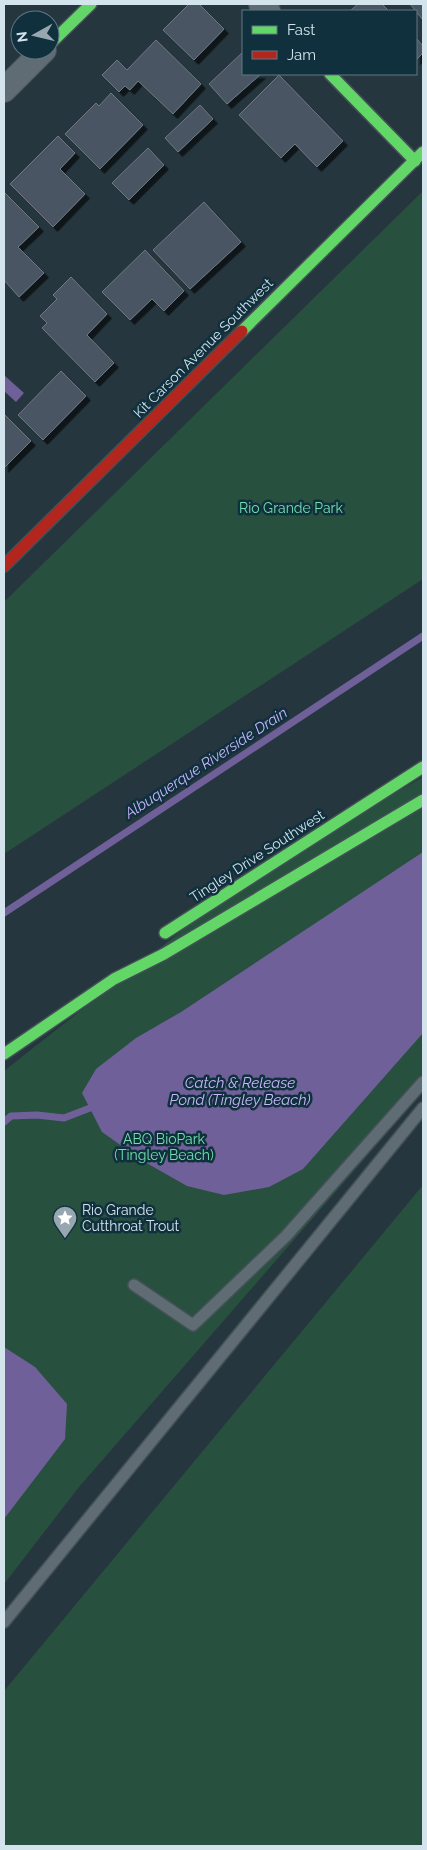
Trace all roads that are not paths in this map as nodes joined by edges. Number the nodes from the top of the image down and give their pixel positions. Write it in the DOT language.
graph roads {
  1 [pos="91,4"];
  2 [pos="60,34"];
  3 [pos="34,60"];
  4 [pos="331,75"];
  5 [pos="4,90"];
  6 [pos="419,156"];
  7 [pos="4,566"];
  8 [pos="423,767"];
  9 [pos="423,800"];
  10 [pos="156,939"];
  11 [pos="142,952"];
  12 [pos="114,979"];
  13 [pos="4,1054"];
  14 [pos="423,1082"];
  15 [pos="423,1108"];
  16 [pos="134,1285"];
  17 [pos="4,1622"];
  1 -- 2 [label="street"];
  3 -- 5 [label="street"];
  4 -- 6 [label="street"];
  6 -- 7 [label="street, Kit Carson Avenue Southwest"];
  8 -- 10 [label="street, Tingley Drive Southwest"];
  9 -- 12 [label="street"];
  11 -- 12 [label="street"];
  12 -- 13 [label="street"];
  14 -- 16 [label="lane"];
  15 -- 17 [label="lane"];
}
